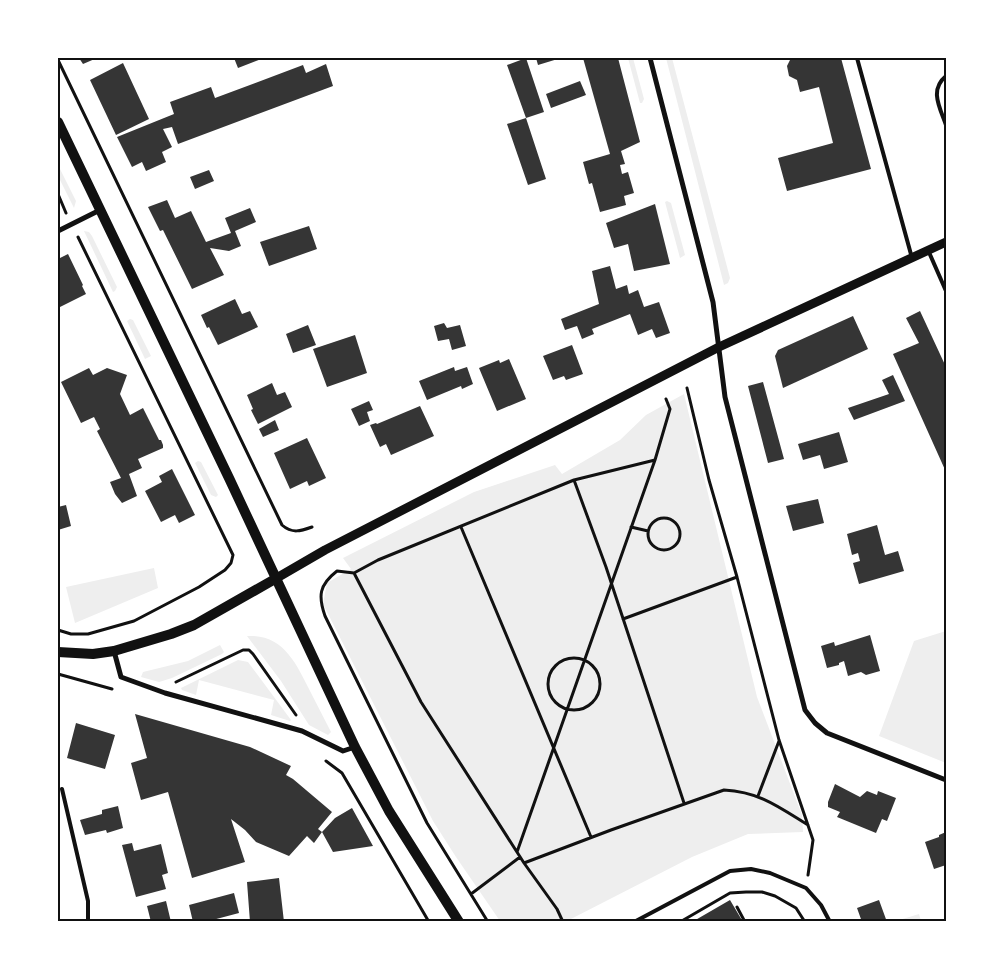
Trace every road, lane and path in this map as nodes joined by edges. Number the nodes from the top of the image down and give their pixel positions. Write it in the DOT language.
graph roads {
  1 [pos="650,58"];
  2 [pos="857,58"];
  3 [pos="58,60"];
  4 [pos="946,76"];
  5 [pos="58,122"];
  6 [pos="946,125"];
  7 [pos="58,194"];
  8 [pos="100,210"];
  9 [pos="71,224"];
  10 [pos="58,232"];
  11 [pos="946,242"];
  12 [pos="928,250"];
  13 [pos="912,258"];
  14 [pos="946,291"];
  15 [pos="719,347"];
  16 [pos="687,388"];
  17 [pos="666,398"];
  18 [pos="655,460"];
  19 [pos="574,480"];
  20 [pos="312,526"];
  21 [pos="461,526"];
  22 [pos="631,526"];
  23 [pos="648,531"];
  24 [pos="354,573"];
  25 [pos="737,577"];
  26 [pos="275,579"];
  27 [pos="611,583"];
  28 [pos="623,619"];
  29 [pos="58,630"];
  30 [pos="114,651"];
  31 [pos="58,652"];
  32 [pos="585,660"];
  33 [pos="58,674"];
  34 [pos="118,691"];
  35 [pos="165,693"];
  36 [pos="568,710"];
  37 [pos="302,730"];
  38 [pos="779,740"];
  39 [pos="355,747"];
  40 [pos="555,749"];
  41 [pos="321,758"];
  42 [pos="946,780"];
  43 [pos="62,789"];
  44 [pos="758,796"];
  45 [pos="684,803"];
  46 [pos="808,825"];
  47 [pos="591,837"];
  48 [pos="517,853"];
  49 [pos="520,858"];
  50 [pos="524,863"];
  51 [pos="806,888"];
  52 [pos="471,894"];
  53 [pos="737,907"];
  54 [pos="88,922"];
  55 [pos="429,922"];
  56 [pos="459,922"];
  57 [pos="488,922"];
  58 [pos="563,922"];
  59 [pos="634,922"];
  60 [pos="680,922"];
  61 [pos="745,922"];
  62 [pos="805,922"];
  63 [pos="830,922"];
  1 -- 15 [label="street"];
  2 -- 13 [label="lane"];
  3 -- 20 [label="path"];
  4 -- 6 [label="lane"];
  5 -- 8 [label="main road"];
  7 -- 9 [label="path"];
  8 -- 9 [label="street"];
  8 -- 26 [label="main road"];
  9 -- 10 [label="street"];
  9 -- 29 [label="path"];
  11 -- 12 [label="street"];
  12 -- 13 [label="street"];
  12 -- 14 [label="lane"];
  13 -- 15 [label="street"];
  15 -- 26 [label="street"];
  15 -- 42 [label="street"];
  16 -- 25 [label="path"];
  17 -- 18 [label="path"];
  18 -- 19 [label="path"];
  18 -- 22 [label="path"];
  19 -- 21 [label="path"];
  19 -- 27 [label="path"];
  21 -- 24 [label="path"];
  21 -- 40 [label="path"];
  22 -- 23 [label="path"];
  22 -- 27 [label="path"];
  23 -- 23 [label="path"];
  24 -- 48 [label="path"];
  24 -- 52 [label="path"];
  25 -- 28 [label="path"];
  25 -- 38 [label="path"];
  26 -- 30 [label="main road"];
  26 -- 39 [label="main road"];
  27 -- 28 [label="path"];
  27 -- 32 [label="path"];
  28 -- 45 [label="path"];
  30 -- 31 [label="main road"];
  30 -- 35 [label="street"];
  32 -- 36 [label="path"];
  32 -- 36 [label="path"];
  32 -- 36 [label="path"];
  33 -- 34 [label="path"];
  35 -- 37 [label="street"];
  35 -- 37 [label="path"];
  36 -- 40 [label="path"];
  37 -- 39 [label="street"];
  38 -- 44 [label="path"];
  38 -- 46 [label="path"];
  39 -- 56 [label="main road"];
  40 -- 47 [label="path"];
  40 -- 48 [label="path"];
  41 -- 55 [label="path"];
  43 -- 54 [label="lane"];
  44 -- 45 [label="path"];
  44 -- 46 [label="path"];
  45 -- 47 [label="path"];
  46 -- 51 [label="path"];
  47 -- 50 [label="path"];
  48 -- 49 [label="path"];
  49 -- 50 [label="path"];
  49 -- 52 [label="path"];
  50 -- 58 [label="path"];
  51 -- 59 [label="lane"];
  51 -- 63 [label="lane"];
  52 -- 57 [label="path"];
  53 -- 61 [label="path"];
  60 -- 62 [label="path"];
}
